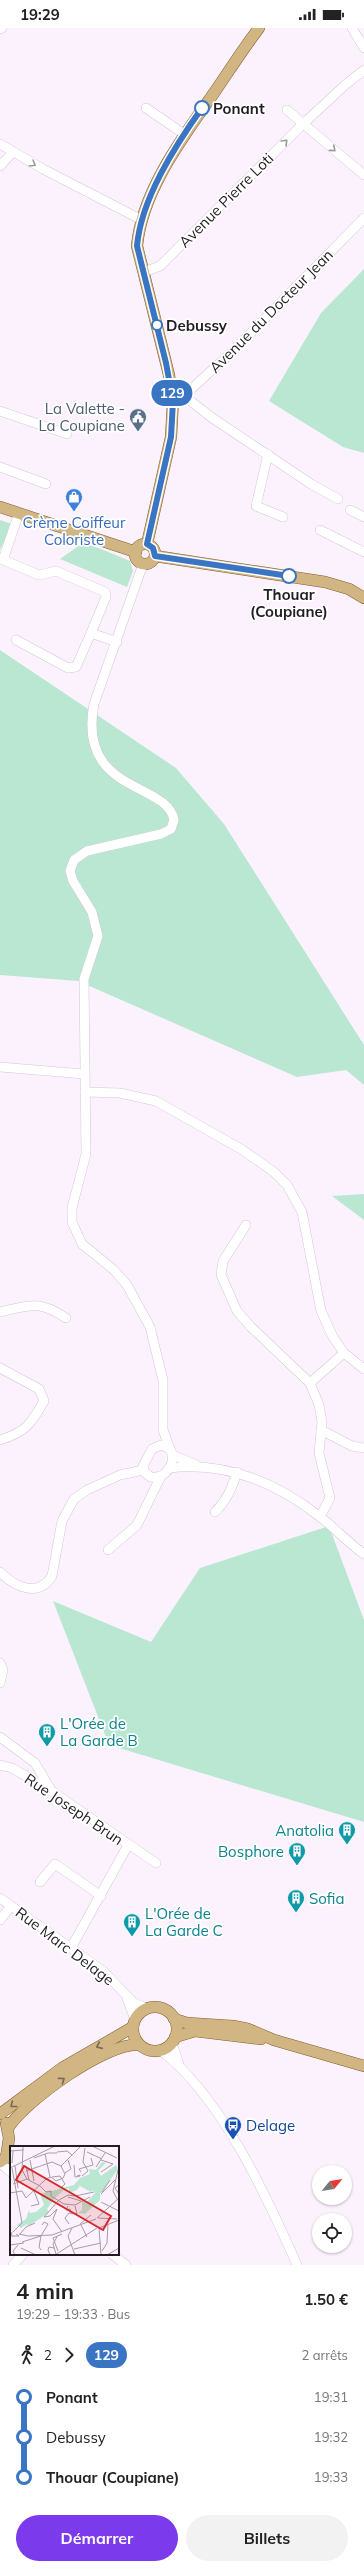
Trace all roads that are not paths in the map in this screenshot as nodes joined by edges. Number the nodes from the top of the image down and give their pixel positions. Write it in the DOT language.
graph roads {
  1 [pos="259,28"];
  2 [pos="352,28"];
  3 [pos="364,48"];
  4 [pos="364,70"];
  5 [pos="146,108"];
  6 [pos="287,110"];
  7 [pos="303,124"];
  8 [pos="184,134"];
  9 [pos="0,144"];
  10 [pos="13,152"];
  11 [pos="0,166"];
  12 [pos="364,175"];
  13 [pos="364,218"];
  14 [pos="142,220"];
  15 [pos="144,272"];
  16 [pos="177,396"];
  17 [pos="0,410"];
  18 [pos="68,434"];
  19 [pos="268,454"];
  20 [pos="0,467"];
  21 [pos="46,484"];
  22 [pos="338,499"];
  23 [pos="0,507"];
  24 [pos="350,510"];
  25 [pos="19,513"];
  26 [pos="364,517"];
  27 [pos="282,518"];
  28 [pos="320,530"];
  29 [pos="147,544"];
  30 [pos="136,552"];
  31 [pos="364,552"];
  32 [pos="155,556"];
  33 [pos="143,564"];
  34 [pos="364,598"];
  35 [pos="91,633"];
  36 [pos="16,640"];
  37 [pos="117,642"];
  38 [pos="0,1067"];
  39 [pos="84,1074"];
  40 [pos="85,1092"];
  41 [pos="246,1225"];
  42 [pos="0,1312"];
  43 [pos="66,1318"];
  44 [pos="344,1353"];
  45 [pos="0,1368"];
  46 [pos="364,1369"];
  47 [pos="310,1383"];
  48 [pos="163,1430"];
  49 [pos="320,1430"];
  50 [pos="0,1440"];
  51 [pos="155,1446"];
  52 [pos="364,1448"];
  53 [pos="171,1452"];
  54 [pos="146,1459"];
  55 [pos="196,1465"];
  56 [pos="169,1468"];
  57 [pos="237,1472"];
  58 [pos="146,1473"];
  59 [pos="120,1475"];
  60 [pos="161,1476"];
  61 [pos="152,1492"];
  62 [pos="215,1512"];
  63 [pos="320,1517"];
  64 [pos="108,1550"];
  65 [pos="364,1554"];
  66 [pos="0,1572"];
  67 [pos="2,1667"];
  68 [pos="0,1683"];
  69 [pos="0,1737"];
  70 [pos="0,1765"];
  71 [pos="52,1792"];
  72 [pos="128,1845"];
  73 [pos="156,1863"];
  74 [pos="40,1882"];
  75 [pos="101,1896"];
  76 [pos="0,1898"];
  77 [pos="11,1906"];
  78 [pos="0,1920"];
  79 [pos="71,1948"];
  80 [pos="127,1997"];
  81 [pos="146,2008"];
  82 [pos="174,2018"];
  83 [pos="134,2023"];
  84 [pos="173,2040"];
  85 [pos="274,2040"];
  86 [pos="140,2045"];
  87 [pos="160,2050"];
  88 [pos="343,2062"];
  89 [pos="180,2065"];
  90 [pos="364,2066"];
  91 [pos="364,2072"];
  92 [pos="0,2115"];
  93 [pos="8,2128"];
  94 [pos="5,2160"];
  95 [pos="10,2170"];
  96 [pos="23,2255"];
  97 [pos="113,2255"];
  98 [pos="13,2265"];
  99 [pos="126,2265"];
  100 [pos="297,2265"];
  1 -- 8 [label="main road"];
  2 -- 3 [label="street"];
  4 -- 7 [label="street, Avenue Pierre Loti"];
  5 -- 8 [label="street"];
  6 -- 7 [label="street"];
  7 -- 12 [label="street, one-way"];
  15 -- 7 [label="street, Avenue Pierre Loti, one-way"];
  8 -- 14 [label="main road"];
  9 -- 10 [label="street"];
  10 -- 11 [label="street"];
  10 -- 14 [label="street, one-way"];
  13 -- 16 [label="street, Avenue du Docteur Jean"];
  14 -- 15 [label="main road"];
  15 -- 16 [label="main road"];
  16 -- 19 [label="street"];
  16 -- 29 [label="main road"];
  17 -- 18 [label="street"];
  19 -- 22 [label="street"];
  19 -- 27 [label="street"];
  20 -- 21 [label="street"];
  23 -- 25 [label="main road"];
  24 -- 26 [label="street"];
  25 -- 30 [label="main road"];
  25 -- 35 [label="street"];
  28 -- 31 [label="street"];
  29 -- 30 [label="main road"];
  29 -- 32 [label="main road"];
  30 -- 33 [label="main road"];
  32 -- 33 [label="main road"];
  32 -- 34 [label="main road"];
  33 -- 37 [label="street"];
  35 -- 36 [label="street"];
  35 -- 37 [label="street"];
  37 -- 39 [label="street"];
  38 -- 39 [label="street"];
  39 -- 40 [label="street"];
  40 -- 44 [label="street"];
  40 -- 48 [label="street"];
  41 -- 47 [label="street"];
  42 -- 43 [label="street"];
  44 -- 46 [label="street"];
  44 -- 47 [label="street"];
  45 -- 50 [label="street"];
  47 -- 49 [label="street"];
  48 -- 51 [label="street"];
  48 -- 53 [label="street"];
  49 -- 52 [label="street"];
  49 -- 63 [label="street"];
  51 -- 53 [label="street"];
  51 -- 54 [label="street"];
  53 -- 55 [label="street"];
  53 -- 56 [label="street"];
  54 -- 58 [label="street"];
  54 -- 59 [label="street"];
  55 -- 56 [label="street"];
  55 -- 57 [label="street"];
  56 -- 60 [label="street"];
  57 -- 62 [label="street"];
  57 -- 63 [label="street"];
  58 -- 59 [label="street"];
  58 -- 60 [label="street"];
  58 -- 61 [label="street"];
  59 -- 66 [label="street"];
  60 -- 61 [label="street"];
  61 -- 64 [label="street"];
  63 -- 65 [label="street"];
  67 -- 68 [label="street"];
  69 -- 71 [label="street"];
  70 -- 71 [label="street, Rue Joseph Brun"];
  71 -- 72 [label="street, Rue Joseph Brun"];
  72 -- 73 [label="street"];
  72 -- 75 [label="street, Rue Joseph Brun"];
  74 -- 75 [label="street"];
  75 -- 79 [label="street, Rue Joseph Brun"];
  76 -- 77 [label="street, Rue Marc Delage"];
  77 -- 78 [label="street"];
  77 -- 79 [label="street, Rue Marc Delage"];
  79 -- 80 [label="street, Rue Marc Delage"];
  80 -- 81 [label="street, Rue Marc Delage"];
  80 -- 83 [label="street, Rue Marc Delage"];
  81 -- 82 [label="main road"];
  81 -- 83 [label="main road"];
  82 -- 84 [label="main road"];
  82 -- 85 [label="main road"];
  83 -- 86 [label="main road"];
  83 -- 92 [label="main road, one-way"];
  84 -- 85 [label="main road"];
  84 -- 87 [label="main road"];
  84 -- 89 [label="street"];
  85 -- 88 [label="main road"];
  86 -- 87 [label="main road"];
  93 -- 86 [label="main road, one-way"];
  87 -- 89 [label="street"];
  88 -- 90 [label="main road"];
  88 -- 91 [label="main road"];
  89 -- 100 [label="street"];
  92 -- 93 [label="main road"];
  93 -- 94 [label="main road"];
  94 -- 95 [label="street"];
  96 -- 98 [label="street"];
  97 -- 99 [label="street"];
}
